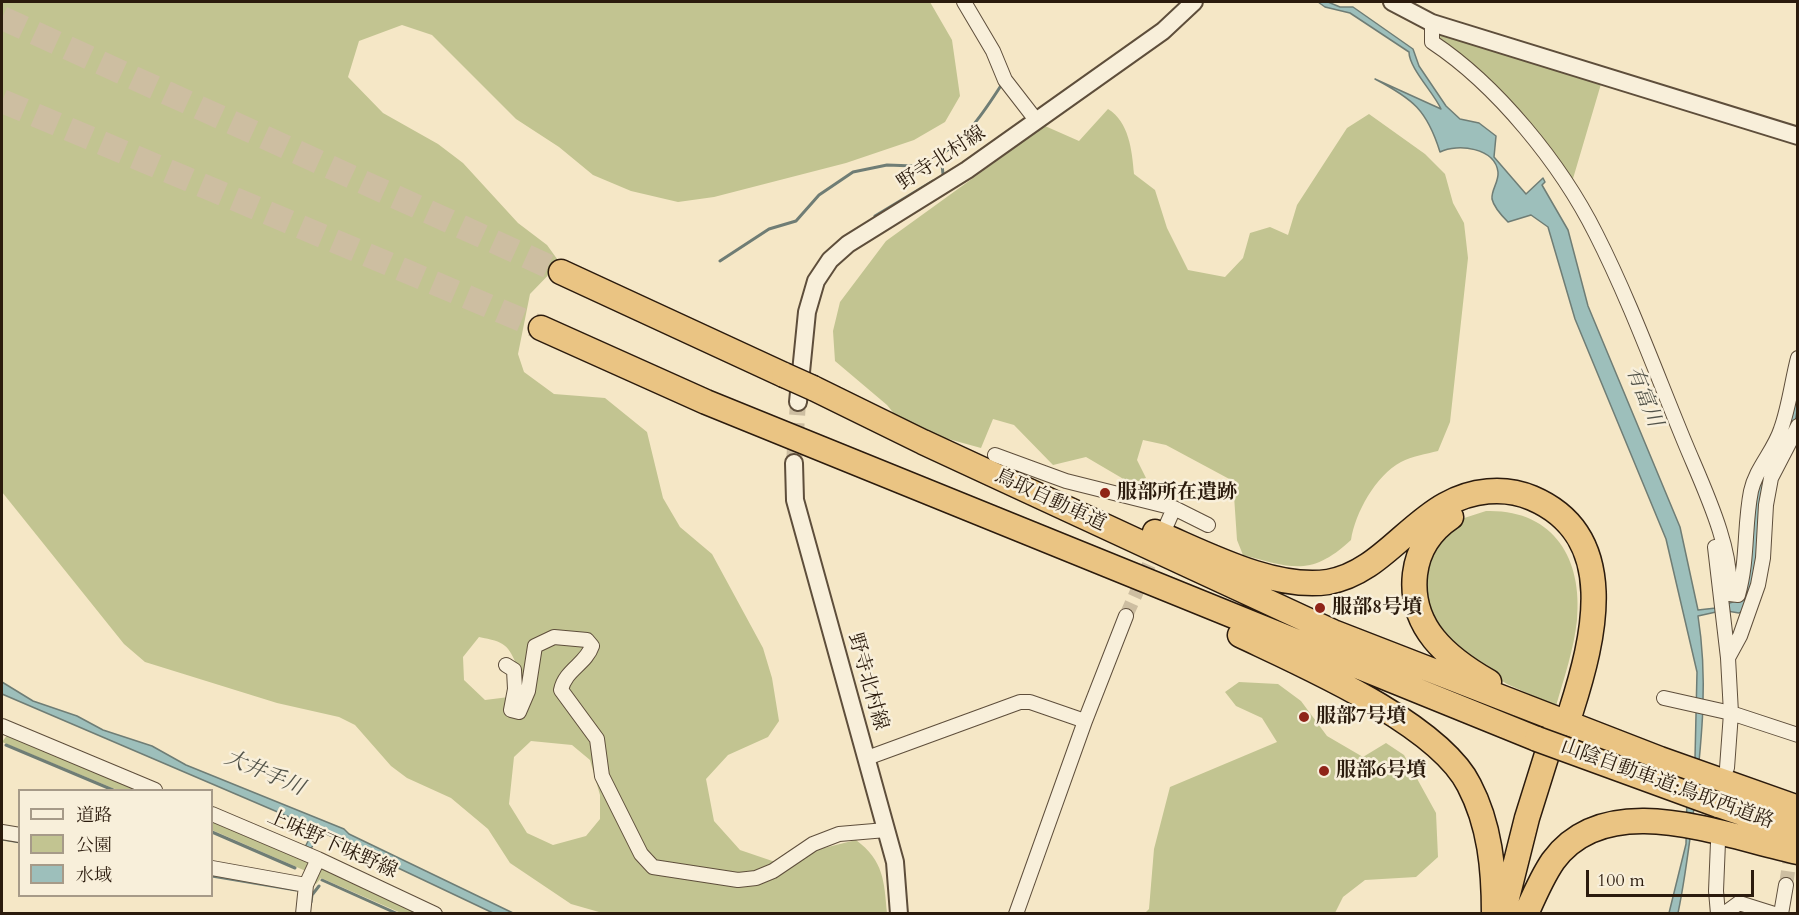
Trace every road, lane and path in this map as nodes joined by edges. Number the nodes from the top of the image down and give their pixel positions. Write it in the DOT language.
graph roads {
  1 [pos="964,2"];
  2 [pos="1194,2"];
  3 [pos="1392,2"];
  4 [pos="1432,23"];
  5 [pos="1036,120"];
  6 [pos="1797,136"];
  7 [pos="561,272"];
  8 [pos="541,328"];
  9 [pos="1797,358"];
  10 [pos="806,395"];
  11 [pos="1797,426"];
  12 [pos="923,442"];
  13 [pos="995,454"];
  14 [pos="794,463"];
  15 [pos="1174,508"];
  16 [pos="1167,524"];
  17 [pos="1208,525"];
  18 [pos="1087,555"];
  19 [pos="1725,593"];
  20 [pos="1125,616"];
  21 [pos="1728,658"];
  22 [pos="506,665"];
  23 [pos="1664,698"];
  24 [pos="1731,713"];
  25 [pos="1085,721"];
  26 [pos="1555,724"];
  27 [pos="2,729"];
  28 [pos="1597,735"];
  29 [pos="1797,735"];
  30 [pos="867,758"];
  31 [pos="1723,774"];
  32 [pos="152,789"];
  33 [pos="1797,808"];
  34 [pos="213,814"];
  35 [pos="886,830"];
  36 [pos="2,832"];
  37 [pos="1797,832"];
  38 [pos="18,835"];
  39 [pos="1716,837"];
  40 [pos="1797,852"];
  41 [pos="318,859"];
  42 [pos="213,868"];
  43 [pos="306,885"];
  44 [pos="1786,885"];
  45 [pos="303,914"];
  46 [pos="435,914"];
  47 [pos="899,914"];
  48 [pos="1016,914"];
  49 [pos="1494,914"];
  50 [pos="1503,914"];
  51 [pos="1515,914"];
  52 [pos="1526,914"];
  53 [pos="1718,914"];
  54 [pos="1724,914"];
  55 [pos="1774,914"];
  56 [pos="1781,914"];
  1 -- 5 [label="street"];
  2 -- 5 [label="street, 野寺北村線"];
  3 -- 4 [label="street"];
  4 -- 6 [label="street"];
  4 -- 19 [label="street"];
  5 -- 10 [label="street, 野寺北村線"];
  7 -- 10 [label="highway, 鳥取自動車道, bridge"];
  8 -- 18 [label="highway, 鳥取自動車道"];
  9 -- 19 [label="street"];
  10 -- 12 [label="highway, 鳥取自動車道"];
  11 -- 21 [label="street"];
  12 -- 26 [label="highway, 鳥取自動車道"];
  12 -- 26 [label="highway"];
  13 -- 15 [label="street"];
  14 -- 30 [label="street, 野寺北村線"];
  15 -- 16 [label="street"];
  15 -- 17 [label="street"];
  18 -- 26 [label="highway, 鳥取自動車道"];
  18 -- 49 [label="highway"];
  19 -- 21 [label="street"];
  20 -- 25 [label="street"];
  21 -- 24 [label="street"];
  22 -- 35 [label="street"];
  23 -- 24 [label="street"];
  24 -- 29 [label="street"];
  24 -- 31 [label="street"];
  25 -- 30 [label="street"];
  25 -- 48 [label="street"];
  26 -- 28 [label="highway, 山陰自動車道;鳥取西道路"];
  26 -- 28 [label="highway"];
  26 -- 37 [label="highway, 山陰自動車道;鳥取西道路, bridge"];
  26 -- 50 [label="highway"];
  26 -- 51 [label="highway"];
  27 -- 32 [label="street"];
  28 -- 31 [label="highway, 山陰自動車道;鳥取西道路"];
  30 -- 35 [label="street, 野寺北村線"];
  31 -- 33 [label="highway, 山陰自動車道;鳥取西道路"];
  34 -- 41 [label="street, 上味野下味野線"];
  35 -- 47 [label="street, 野寺北村線"];
  36 -- 38 [label="street"];
  39 -- 40 [label="highway"];
  39 -- 52 [label="highway"];
  39 -- 53 [label="street"];
  41 -- 43 [label="street"];
  41 -- 46 [label="street, 上味野下味野線"];
  42 -- 43 [label="street"];
  43 -- 45 [label="street"];
  44 -- 56 [label="street"];
  54 -- 55 [label="street"];
}
